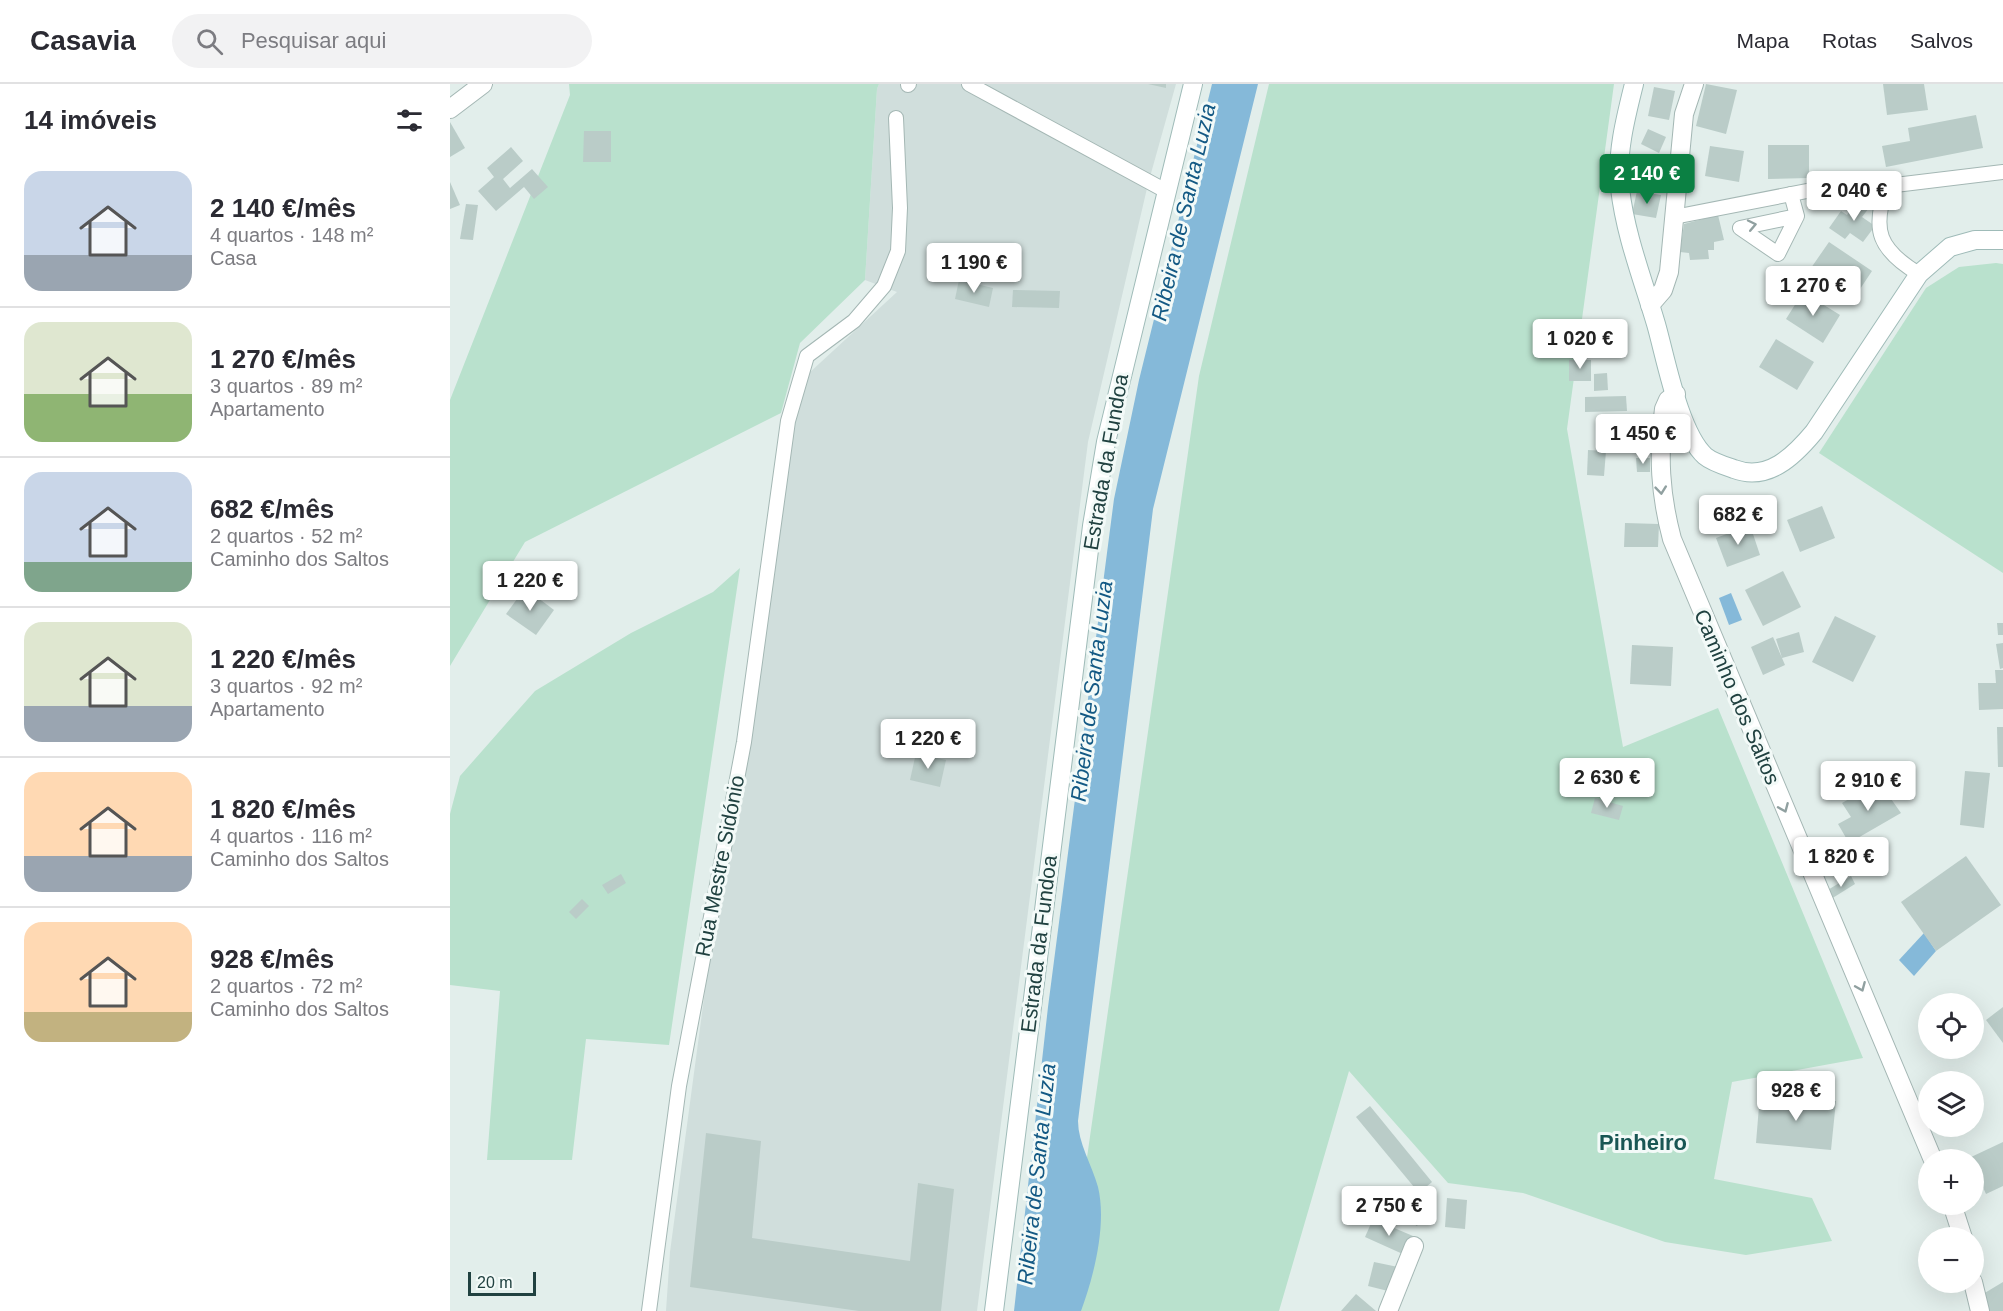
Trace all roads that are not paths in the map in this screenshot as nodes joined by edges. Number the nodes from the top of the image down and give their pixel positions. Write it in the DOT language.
graph roads {
  1 [pos="483,84"];
  2 [pos="969,84"];
  3 [pos="1193,84"];
  4 [pos="1634,84"];
  5 [pos="1694,84"];
  6 [pos="450,109"];
  7 [pos="896,118"];
  8 [pos="2003,172"];
  9 [pos="1853,182"];
  10 [pos="1166,191"];
  11 [pos="1791,194"];
  12 [pos="1797,216"];
  13 [pos="1674,218"];
  14 [pos="2003,240"];
  15 [pos="1919,274"];
  16 [pos="1650,305"];
  17 [pos="1676,394"];
  18 [pos="1928,1149"];
  19 [pos="1414,1246"];
  20 [pos="1976,1293"];
  21 [pos="649,1311"];
  22 [pos="994,1311"];
  23 [pos="1388,1311"];
  24 [pos="1980,1311"];
  1 -- 6 [label="main road"];
  2 -- 10 [label="lane"];
  3 -- 10 [label="main road, Estrada da Fundoa"];
  4 -- 16 [label="main road"];
  5 -- 13 [label="main road"];
  7 -- 21 [label="lane, Rua Mestre Sidónio"];
  8 -- 15 [label="lane"];
  9 -- 11 [label="lane"];
  10 -- 22 [label="main road, Estrada da Fundoa"];
  11 -- 12 [label="lane"];
  11 -- 13 [label="lane"];
  13 -- 16 [label="main road"];
  14 -- 15 [label="main road"];
  15 -- 17 [label="main road"];
  16 -- 17 [label="main road"];
  17 -- 18 [label="main road, Caminho dos Saltos, one-way"];
  19 -- 23 [label="main road"];
  20 -- 24 [label="main road"];
}
